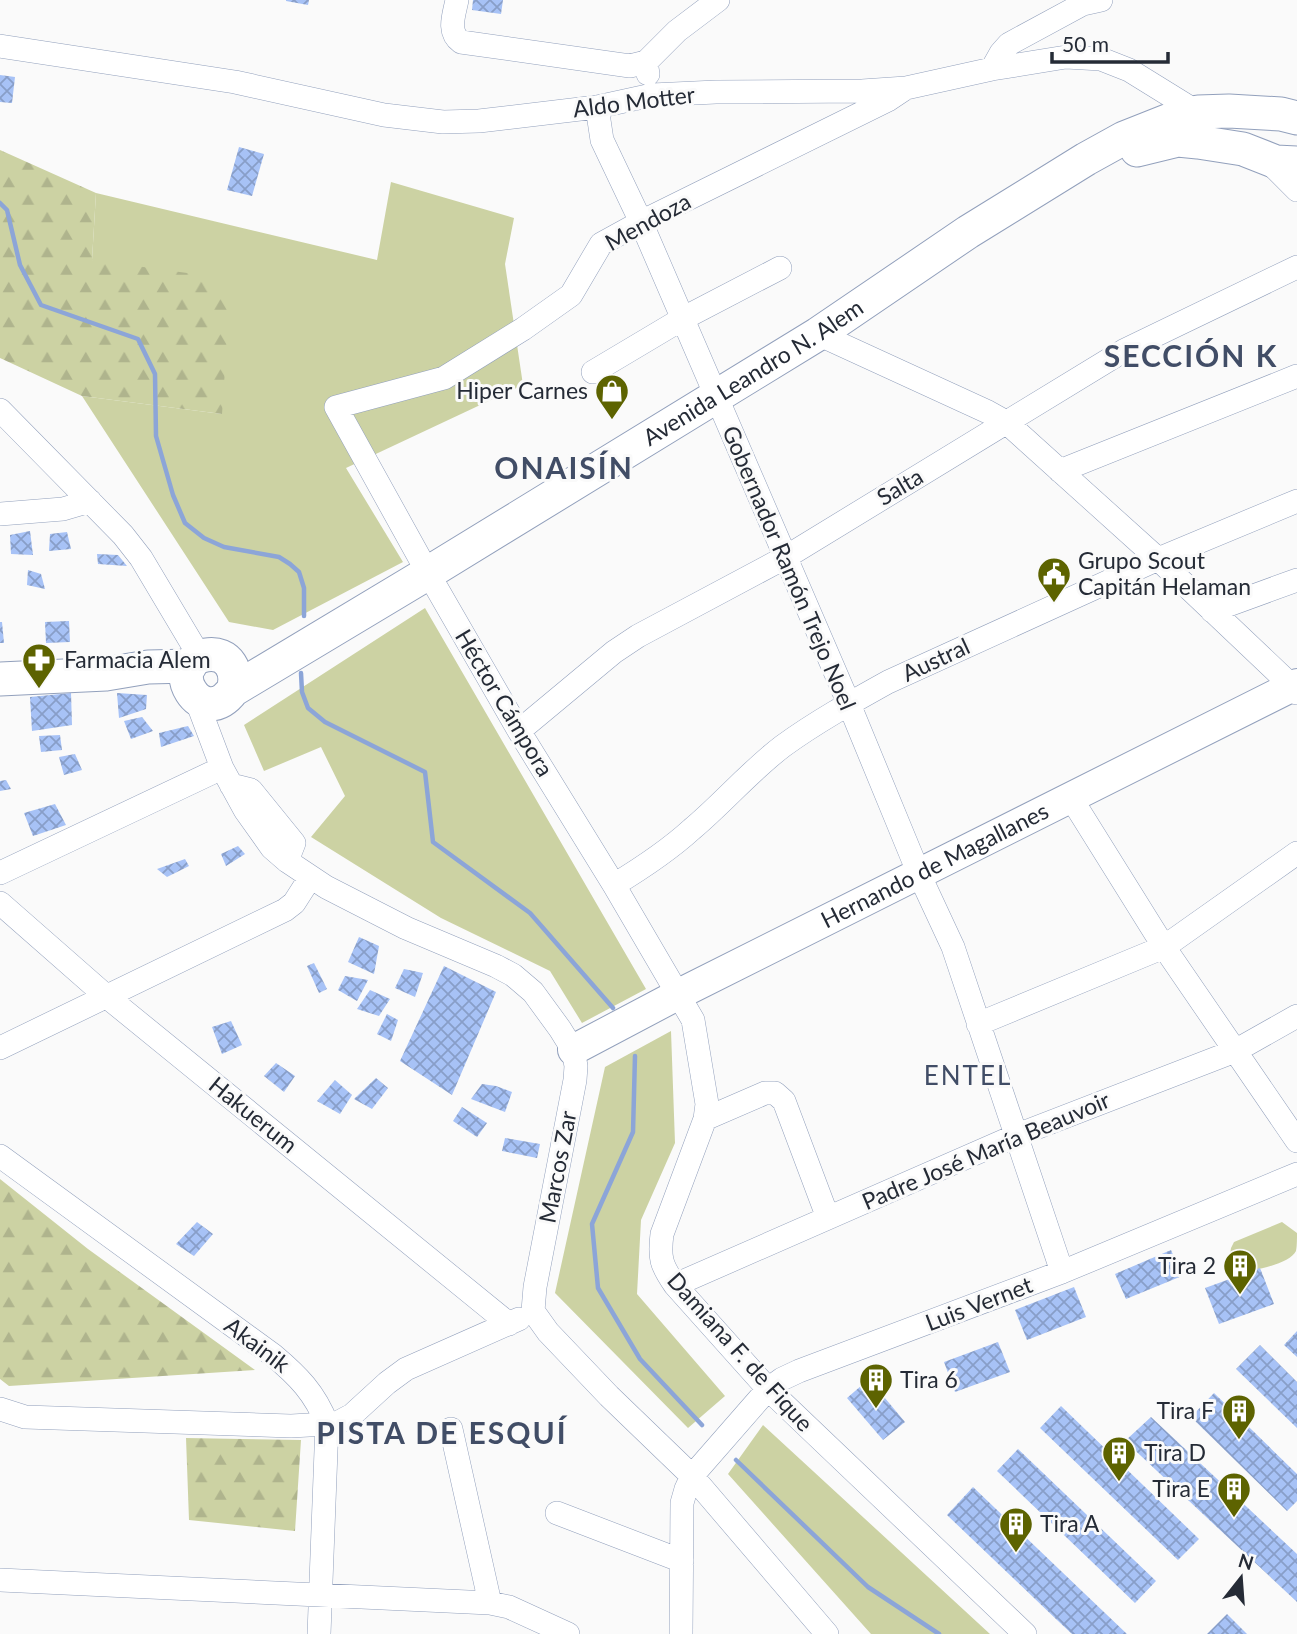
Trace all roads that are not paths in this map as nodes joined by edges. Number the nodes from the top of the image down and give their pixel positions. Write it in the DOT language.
graph roads {
  1 [pos="457,0"];
  2 [pos="718,0"];
  3 [pos="1101,0"];
  4 [pos="0,46"];
  5 [pos="646,62"];
  6 [pos="992,69"];
  7 [pos="905,88"];
  8 [pos="652,95"];
  9 [pos="597,107"];
  10 [pos="1198,112"];
  11 [pos="1282,116"];
  12 [pos="1266,155"];
  13 [pos="1297,190"];
  14 [pos="1016,203"];
  15 [pos="641,222"];
  16 [pos="1297,267"];
  17 [pos="780,268"];
  18 [pos="682,319"];
  19 [pos="818,334"];
  20 [pos="593,372"];
  21 [pos="1297,376"];
  22 [pos="715,396"];
  23 [pos="336,407"];
  24 [pos="0,410"];
  25 [pos="1006,422"];
  26 [pos="1060,471"];
  27 [pos="90,501"];
  28 [pos="1297,501"];
  29 [pos="0,514"];
  30 [pos="786,556"];
  31 [pos="1157,559"];
  32 [pos="428,573"];
  33 [pos="1297,580"];
  34 [pos="1212,611"];
  35 [pos="0,679"];
  36 [pos="209,680"];
  37 [pos="1295,688"];
  38 [pos="849,704"];
  39 [pos="519,731"];
  40 [pos="226,776"];
  41 [pos="1071,798"];
  42 [pos="1297,853"];
  43 [pos="0,873"];
  44 [pos="919,874"];
  45 [pos="310,878"];
  46 [pos="614,885"];
  47 [pos="0,903"];
  48 [pos="1164,947"];
  49 [pos="679,995"];
  50 [pos="106,996"];
  51 [pos="1297,1016"];
  52 [pos="978,1024"];
  53 [pos="0,1048"];
  54 [pos="573,1050"];
  55 [pos="1235,1051"];
  56 [pos="705,1119"];
  57 [pos="1016,1136"];
  58 [pos="1297,1141"];
  59 [pos="0,1156"];
  60 [pos="1297,1174"];
  61 [pos="828,1218"];
  62 [pos="1062,1272"];
  63 [pos="675,1285"];
  64 [pos="533,1311"];
  65 [pos="509,1324"];
  66 [pos="768,1389"];
  67 [pos="0,1409"];
  68 [pos="327,1424"];
  69 [pos="451,1429"];
  70 [pos="692,1476"];
  71 [pos="557,1513"];
  72 [pos="682,1561"];
  73 [pos="0,1580"];
  74 [pos="321,1596"];
  75 [pos="491,1603"];
  76 [pos="319,1634"];
  77 [pos="568,1634"];
  78 [pos="681,1634"];
  79 [pos="827,1634"];
  80 [pos="1025,1634"];
  1 -- 5 [label="street"];
  2 -- 5 [label="street"];
  3 -- 6 [label="street"];
  4 -- 9 [label="street, Aldo Motter"];
  5 -- 8 [label="street"];
  6 -- 7 [label="street, Aldo Motter"];
  6 -- 10 [label="street, Aldo Motter"];
  7 -- 8 [label="street, Aldo Motter"];
  7 -- 15 [label="street, Mendoza"];
  8 -- 9 [label="street, Aldo Motter"];
  9 -- 15 [label="street, Gobernador Ramón Trejo Noel"];
  10 -- 11 [label="highway, Avenida Leandro N. Alem"];
  10 -- 12 [label="street, Aldo Motter"];
  10 -- 14 [label="highway, Avenida Leandro N. Alem"];
  11 -- 12 [label="highway, Avenida Leandro N. Alem"];
  12 -- 13 [label="street, Aldo Motter"];
  12 -- 14 [label="highway, Avenida Leandro N. Alem"];
  14 -- 19 [label="highway, Avenida Leandro N. Alem"];
  15 -- 18 [label="street, Gobernador Ramón Trejo Noel"];
  15 -- 23 [label="street, Mendoza"];
  16 -- 25 [label="street, Salta"];
  17 -- 18 [label="street"];
  18 -- 20 [label="street"];
  18 -- 22 [label="street, Gobernador Ramón Trejo Noel"];
  19 -- 22 [label="highway, Avenida Leandro N. Alem"];
  19 -- 25 [label="street"];
  21 -- 26 [label="street"];
  22 -- 30 [label="street, Gobernador Ramón Trejo Noel"];
  22 -- 32 [label="highway, Avenida Leandro N. Alem"];
  23 -- 32 [label="street, Héctor Cámpora"];
  24 -- 27 [label="street"];
  25 -- 26 [label="street"];
  25 -- 30 [label="street, Salta"];
  26 -- 31 [label="street"];
  27 -- 29 [label="street"];
  27 -- 36 [label="street"];
  28 -- 31 [label="street, Austral"];
  30 -- 38 [label="street, Gobernador Ramón Trejo Noel"];
  30 -- 39 [label="street, Salta"];
  31 -- 34 [label="street"];
  31 -- 38 [label="street, Austral"];
  32 -- 36 [label="highway, Avenida Leandro N. Alem"];
  32 -- 39 [label="street, Héctor Cámpora"];
  33 -- 34 [label="street"];
  34 -- 37 [label="street"];
  35 -- 36 [label="highway"];
  36 -- 40 [label="street"];
  37 -- 41 [label="main road, Hernando de Magallanes"];
  38 -- 44 [label="street, Gobernador Ramón Trejo Noel"];
  38 -- 46 [label="street, Austral"];
  39 -- 46 [label="street, Héctor Cámpora"];
  40 -- 43 [label="street"];
  40 -- 45 [label="street"];
  41 -- 44 [label="main road, Hernando de Magallanes"];
  41 -- 48 [label="street"];
  42 -- 48 [label="street"];
  44 -- 49 [label="main road, Hernando de Magallanes"];
  44 -- 52 [label="street, Gobernador Ramón Trejo Noel"];
  45 -- 50 [label="street"];
  45 -- 54 [label="street"];
  46 -- 49 [label="street, Héctor Cámpora"];
  47 -- 50 [label="street, Hakuerum"];
  48 -- 52 [label="street"];
  48 -- 55 [label="street"];
  49 -- 54 [label="main road, Hernando de Magallanes"];
  49 -- 56 [label="street, Damiana F. de Fique"];
  50 -- 53 [label="street"];
  50 -- 65 [label="street, Hakuerum"];
  51 -- 55 [label="street, Padre José María Beauvoir"];
  52 -- 57 [label="street, Gobernador Ramón Trejo Noel"];
  54 -- 64 [label="street, Marcos Zar"];
  55 -- 57 [label="street, Padre José María Beauvoir"];
  55 -- 58 [label="street"];
  56 -- 61 [label="street"];
  56 -- 63 [label="street, Damiana F. de Fique"];
  57 -- 61 [label="street, Padre José María Beauvoir"];
  57 -- 62 [label="street, Gobernador Ramón Trejo Noel"];
  59 -- 68 [label="street, Akainik"];
  60 -- 62 [label="street, Luis Vernet"];
  61 -- 63 [label="street, Padre José María Beauvoir"];
  62 -- 66 [label="street, Luis Vernet"];
  63 -- 66 [label="street, Damiana F. de Fique"];
  64 -- 65 [label="street"];
  64 -- 70 [label="street"];
  65 -- 68 [label="street"];
  66 -- 70 [label="street, Luis Vernet"];
  66 -- 80 [label="street, Damiana F. de Fique"];
  67 -- 68 [label="street"];
  68 -- 74 [label="street, Akainik"];
  69 -- 75 [label="street"];
  70 -- 72 [label="street"];
  70 -- 79 [label="street"];
  71 -- 72 [label="street"];
  72 -- 78 [label="street"];
  73 -- 74 [label="street"];
  74 -- 75 [label="street"];
  74 -- 76 [label="street, Akainik"];
  75 -- 77 [label="street"];
}
